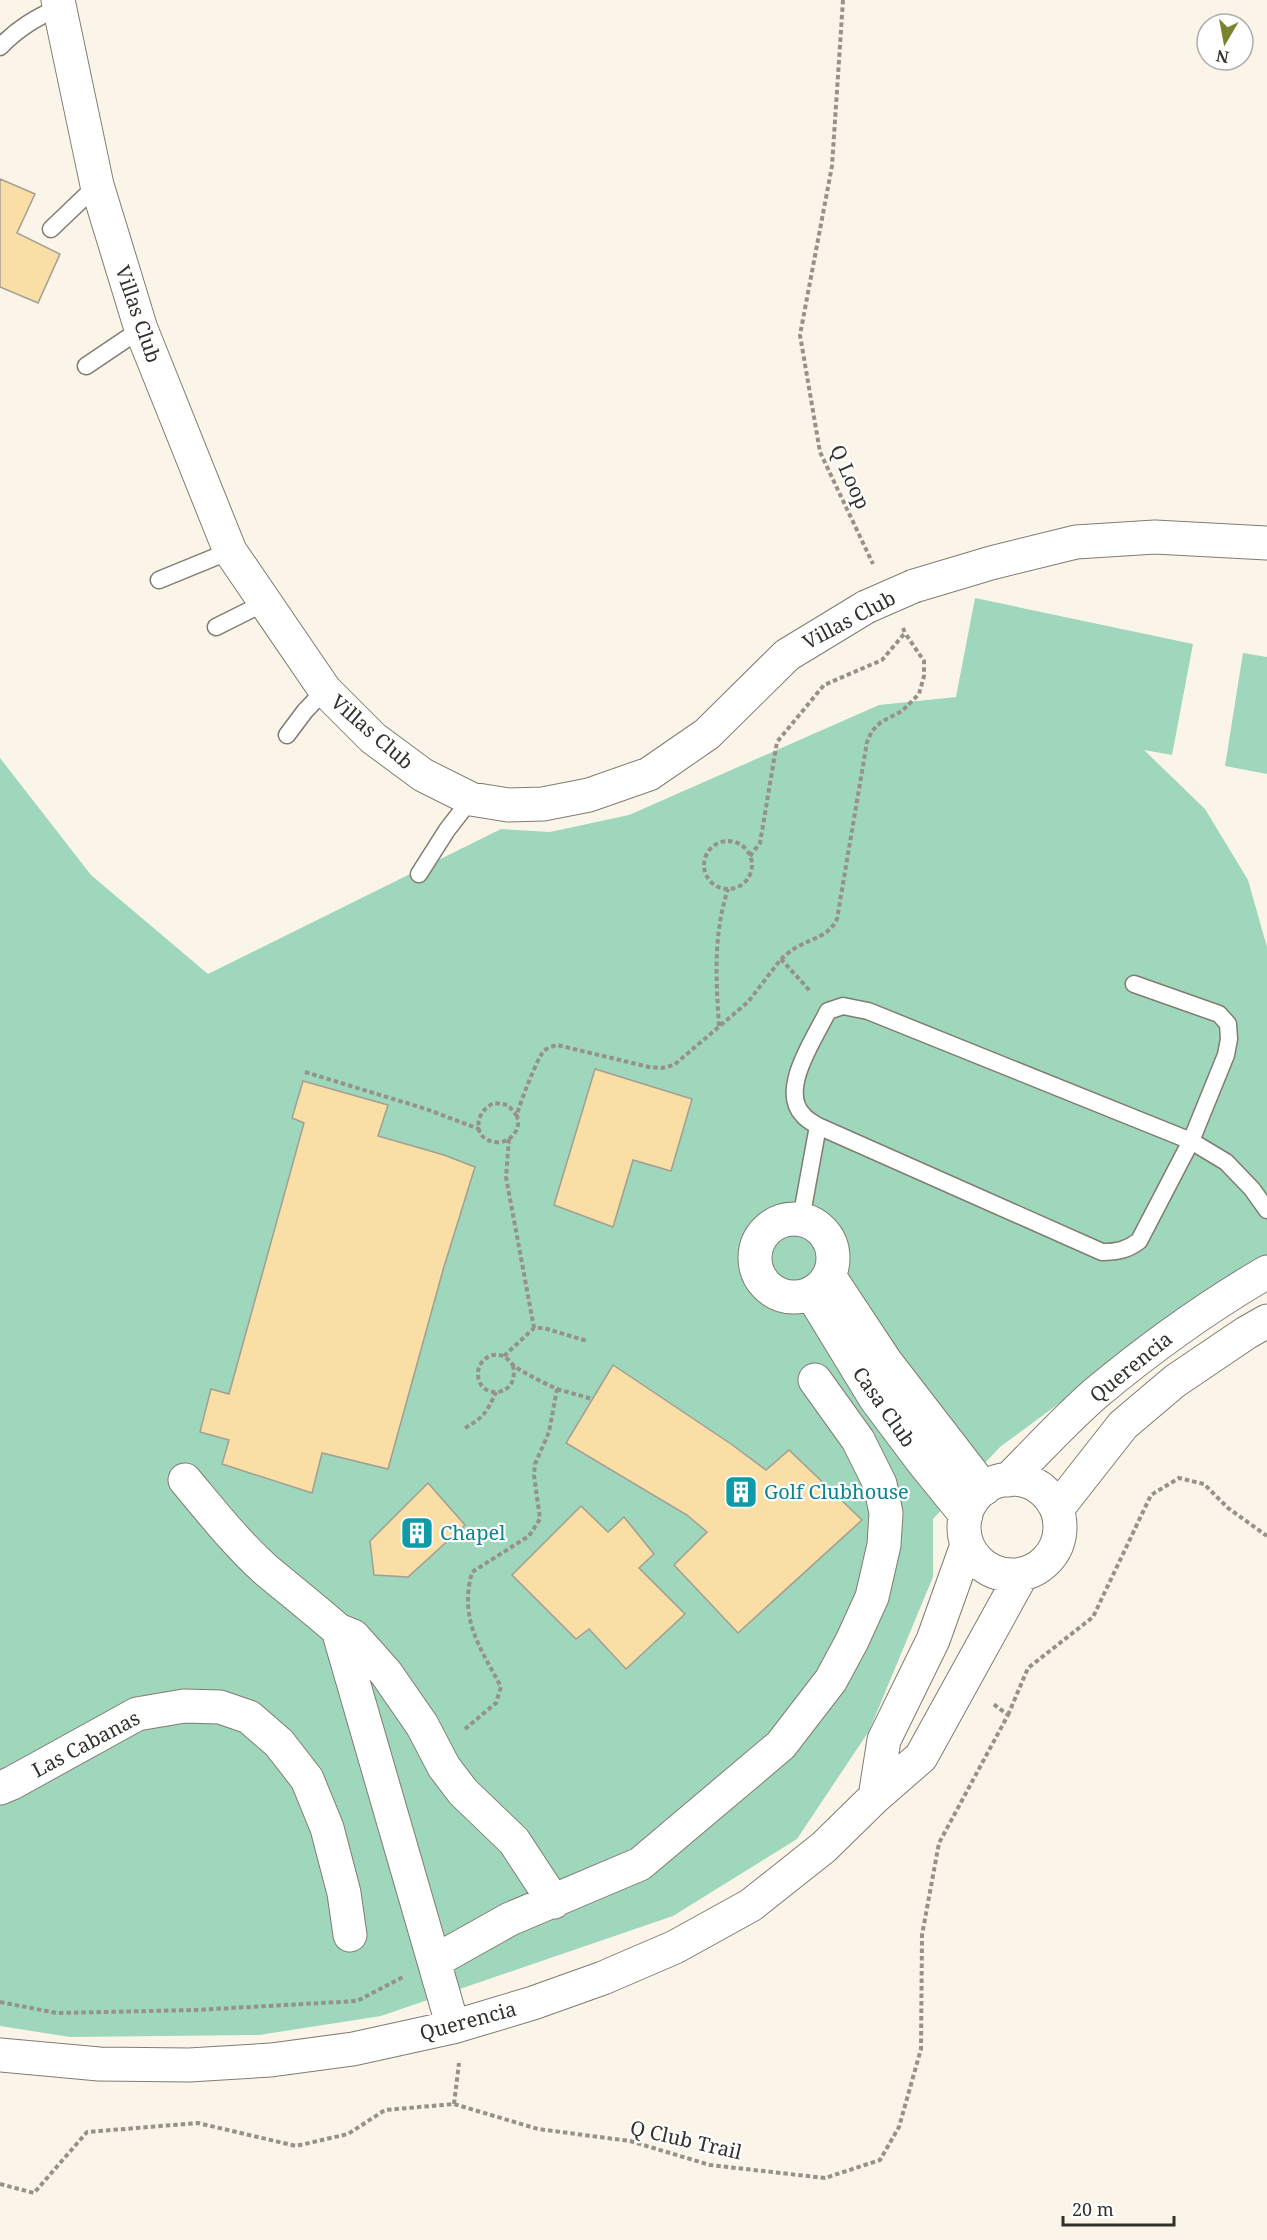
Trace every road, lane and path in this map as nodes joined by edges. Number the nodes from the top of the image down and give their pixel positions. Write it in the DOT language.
graph roads {
  1 [pos="843,0"];
  2 [pos="58,4"];
  3 [pos="0,46"];
  4 [pos="97,185"];
  5 [pos="51,228"];
  6 [pos="141,329"];
  7 [pos="86,366"];
  8 [pos="1267,543"];
  9 [pos="230,551"];
  10 [pos="875,568"];
  11 [pos="159,580"];
  12 [pos="264,603"];
  13 [pos="900,622"];
  14 [pos="216,627"];
  15 [pos="905,633"];
  16 [pos="324,690"];
  17 [pos="287,735"];
  18 [pos="471,799"];
  19 [pos="750,856"];
  20 [pos="419,874"];
  21 [pos="728,889"];
  22 [pos="781,960"];
  23 [pos="1134,984"];
  24 [pos="828,1011"];
  25 [pos="719,1026"];
  26 [pos="305,1072"];
  27 [pos="517,1116"];
  28 [pos="818,1126"];
  29 [pos="479,1129"];
  30 [pos="509,1139"];
  31 [pos="1191,1141"];
  32 [pos="1267,1210"];
  33 [pos="801,1219"];
  34 [pos="1267,1272"];
  35 [pos="820,1285"];
  36 [pos="1267,1321"];
  37 [pos="534,1328"];
  38 [pos="587,1341"];
  39 [pos="504,1356"];
  40 [pos="513,1366"];
  41 [pos="815,1380"];
  42 [pos="557,1389"];
  43 [pos="496,1392"];
  44 [pos="592,1399"];
  45 [pos="465,1428"];
  46 [pos="185,1480"];
  47 [pos="981,1507"];
  48 [pos="1057,1509"];
  49 [pos="1267,1536"];
  50 [pos="1022,1574"];
  51 [pos="338,1630"];
  52 [pos="963,1682"];
  53 [pos="1008,1715"];
  54 [pos="436,1753"];
  55 [pos="0,1788"];
  56 [pos="875,1797"];
  57 [pos="554,1902"];
  58 [pos="350,1935"];
  59 [pos="435,1961"];
  60 [pos="0,2002"];
  61 [pos="453,2027"];
  62 [pos="0,2055"];
  63 [pos="0,2184"];
  1 -- 10 [label="path, Q Loop"];
  2 -- 3 [label="lane"];
  2 -- 4 [label="street, Villas Club"];
  4 -- 5 [label="lane"];
  4 -- 6 [label="street, Villas Club"];
  6 -- 7 [label="lane"];
  6 -- 9 [label="street, Villas Club"];
  8 -- 18 [label="street, Villas Club, bridge"];
  9 -- 11 [label="lane"];
  9 -- 12 [label="street, Villas Club"];
  12 -- 14 [label="lane"];
  12 -- 16 [label="street, Villas Club"];
  13 -- 15 [label="path"];
  15 -- 19 [label="path"];
  15 -- 22 [label="path"];
  16 -- 17 [label="lane"];
  16 -- 18 [label="street, Villas Club"];
  18 -- 20 [label="lane"];
  19 -- 21 [label="path"];
  19 -- 21 [label="path"];
  21 -- 25 [label="path"];
  22 -- 24 [label="path"];
  22 -- 25 [label="path"];
  23 -- 31 [label="lane"];
  24 -- 28 [label="lane"];
  24 -- 31 [label="lane"];
  25 -- 27 [label="path"];
  26 -- 29 [label="path"];
  27 -- 29 [label="path"];
  27 -- 30 [label="path"];
  28 -- 31 [label="lane"];
  28 -- 33 [label="lane"];
  29 -- 30 [label="path"];
  30 -- 37 [label="path"];
  31 -- 32 [label="lane"];
  33 -- 35 [label="street"];
  33 -- 35 [label="street"];
  34 -- 47 [label="street, Querencia"];
  35 -- 47 [label="street, Casa Club"];
  36 -- 48 [label="street, Querencia"];
  37 -- 38 [label="path"];
  37 -- 39 [label="path"];
  39 -- 40 [label="path"];
  39 -- 43 [label="path"];
  40 -- 42 [label="path"];
  40 -- 43 [label="path"];
  41 -- 57 [label="street"];
  42 -- 44 [label="path"];
  42 -- 54 [label="path"];
  43 -- 45 [label="path"];
  46 -- 51 [label="street"];
  47 -- 48 [label="street"];
  47 -- 50 [label="street"];
  47 -- 56 [label="street, Querencia"];
  48 -- 50 [label="street"];
  49 -- 53 [label="path"];
  50 -- 52 [label="street, Querencia"];
  51 -- 54 [label="street"];
  51 -- 59 [label="street"];
  52 -- 53 [label="path"];
  52 -- 56 [label="street, Querencia"];
  53 -- 63 [label="path, Q Club Trail"];
  54 -- 57 [label="street"];
  55 -- 58 [label="street, Las Cabanas"];
  56 -- 61 [label="street, Querencia"];
  57 -- 59 [label="street"];
  59 -- 60 [label="path"];
  59 -- 61 [label="street"];
  61 -- 62 [label="street, Querencia"];
}
